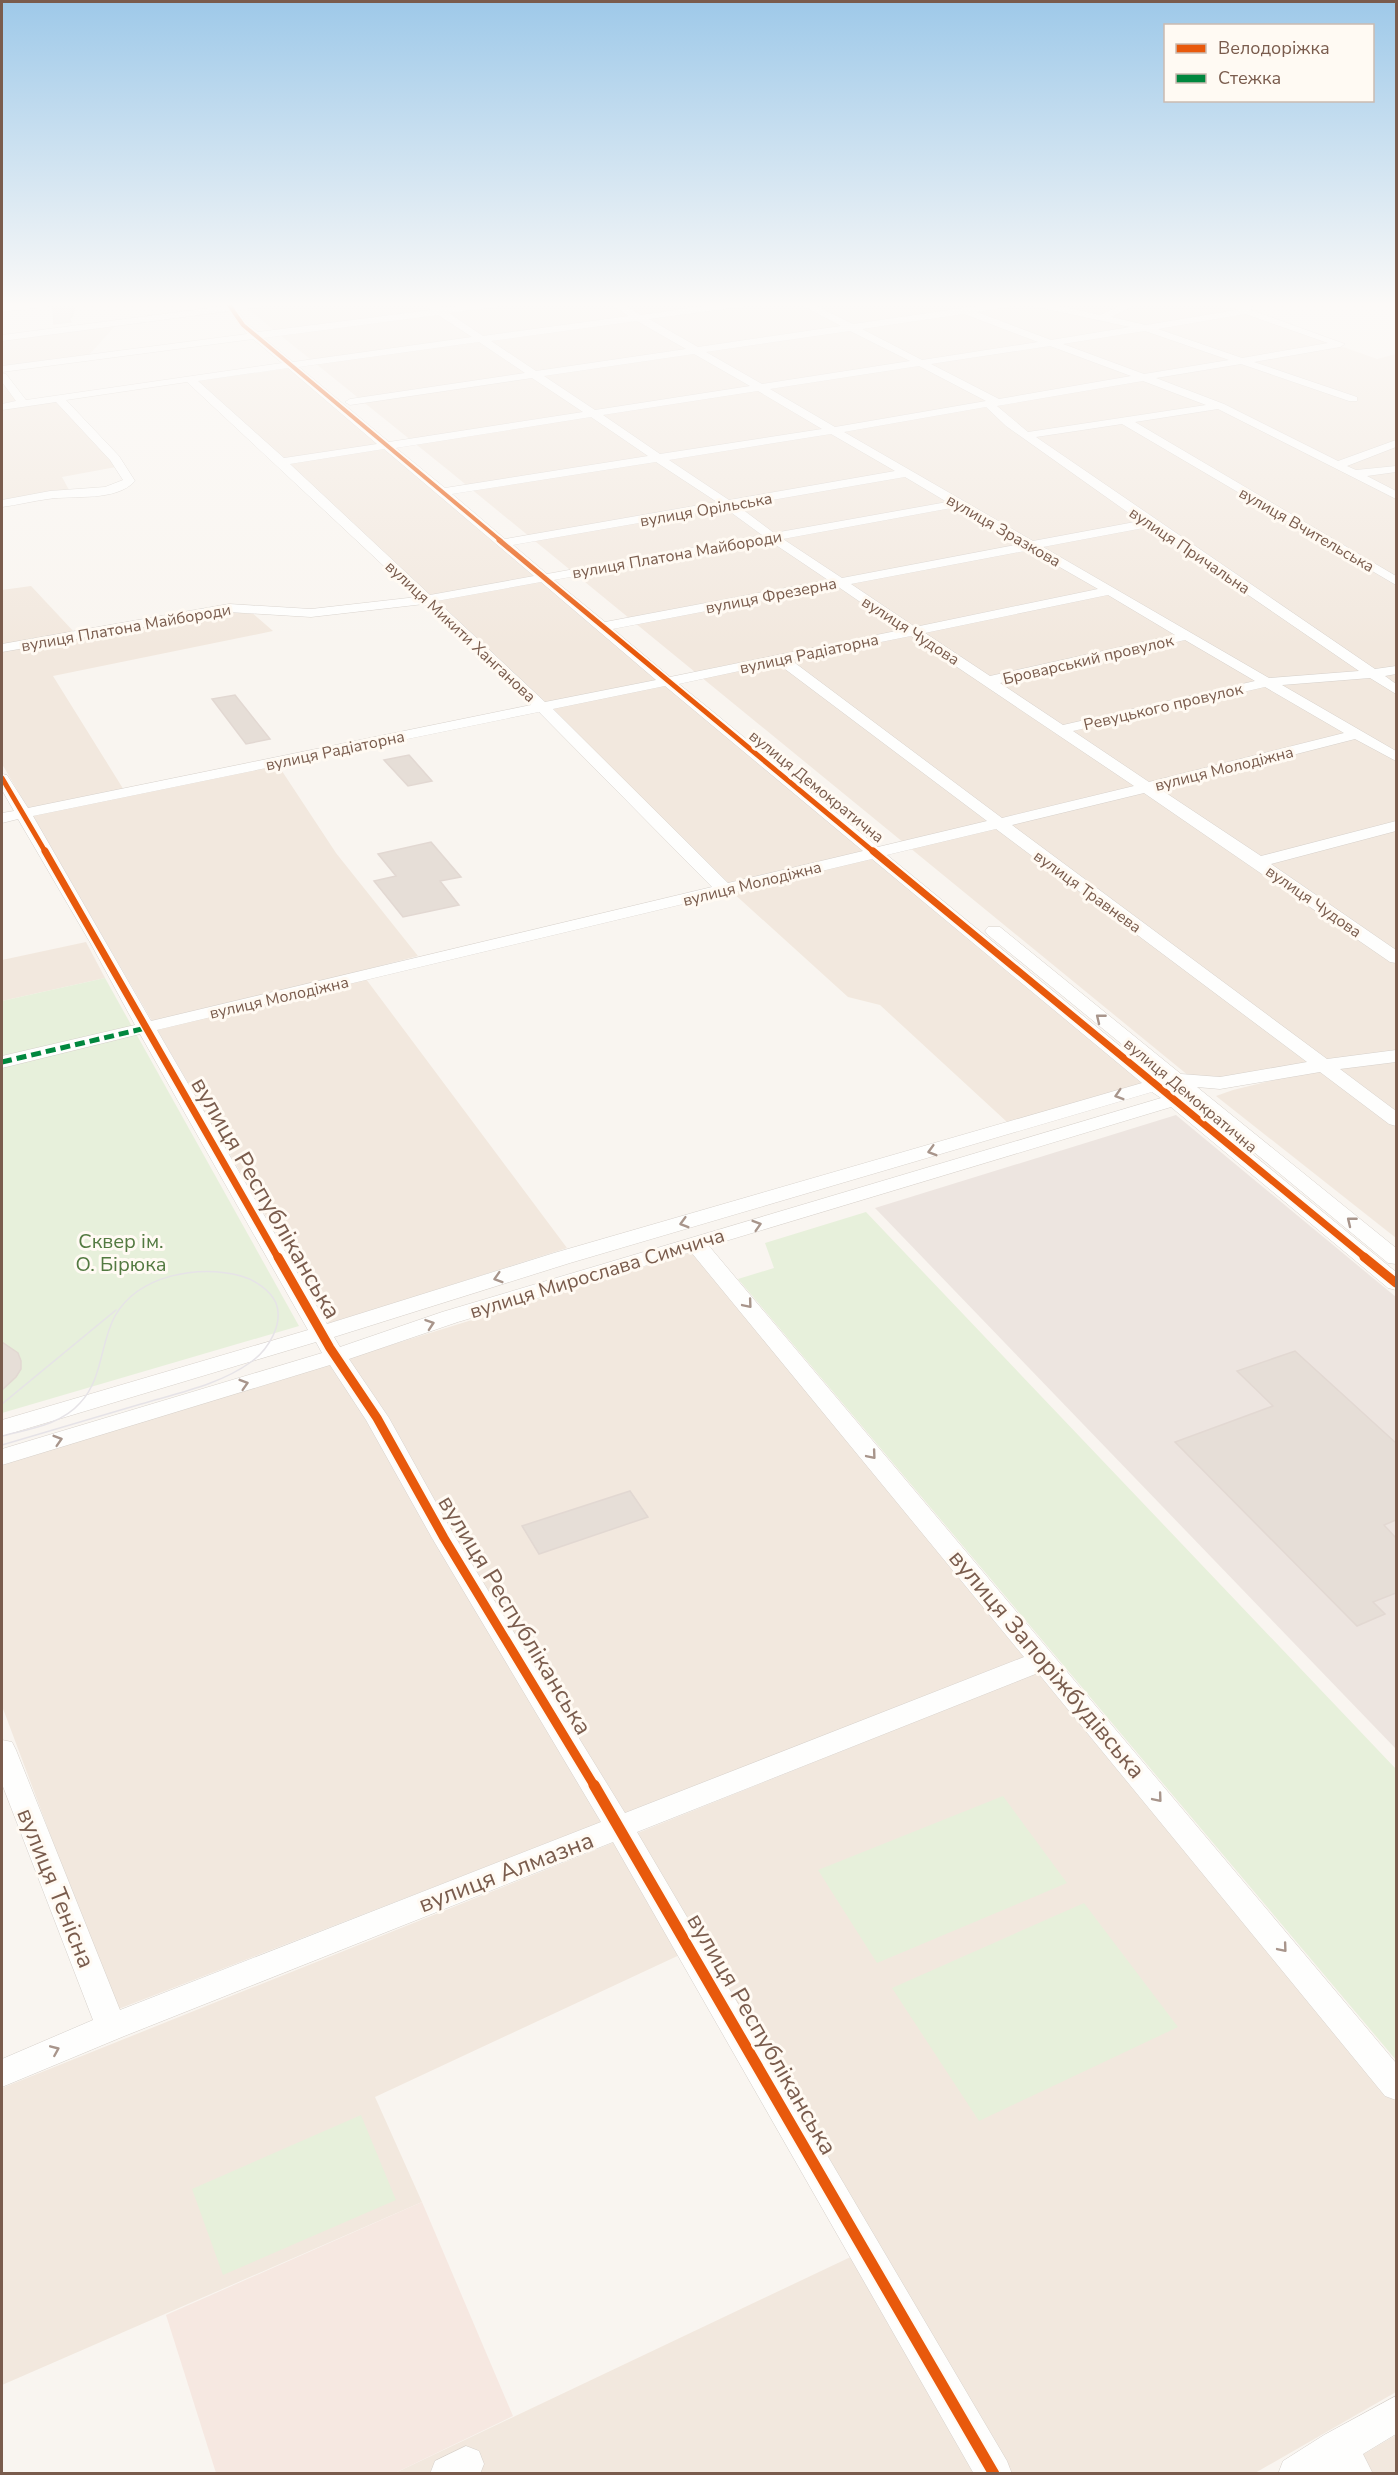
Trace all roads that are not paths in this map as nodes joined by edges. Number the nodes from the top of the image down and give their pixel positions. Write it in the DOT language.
graph roads {
  1 [pos="76,418"];
  2 [pos="232,418"];
  3 [pos="362,418"];
  4 [pos="366,418"];
  5 [pos="569,418"];
  6 [pos="597,418"];
  7 [pos="812,418"];
  8 [pos="908,418"];
  9 [pos="1005,418"];
  10 [pos="1147,418"];
  11 [pos="1243,418"];
  12 [pos="1125,421"];
  13 [pos="834,430"];
  14 [pos="1028,435"];
  15 [pos="1396,443"];
  16 [pos="394,444"];
  17 [pos="658,458"];
  18 [pos="281,462"];
  19 [pos="1339,465"];
  20 [pos="1396,469"];
  21 [pos="906,473"];
  22 [pos="1355,474"];
  23 [pos="451,491"];
  24 [pos="1396,495"];
  25 [pos="960,503"];
  26 [pos="2,504"];
  27 [pos="726,505"];
  28 [pos="1150,523"];
  29 [pos="772,537"];
  30 [pos="511,542"];
  31 [pos="1030,544"];
  32 [pos="552,577"];
  33 [pos="1396,581"];
  34 [pos="838,582"];
  35 [pos="1109,591"];
  36 [pos="428,599"];
  37 [pos="611,626"];
  38 [pos="913,631"];
  39 [pos="1187,636"];
  40 [pos="2,648"];
  41 [pos="780,659"];
  42 [pos="1396,670"];
  43 [pos="1373,674"];
  44 [pos="677,681"];
  45 [pos="989,681"];
  46 [pos="1268,682"];
  47 [pos="1396,690"];
  48 [pos="543,708"];
  49 [pos="1059,730"];
  50 [pos="1357,735"];
  51 [pos="1396,757"];
  52 [pos="2,778"];
  53 [pos="1146,788"];
  54 [pos="12,816"];
  55 [pos="996,823"];
  56 [pos="1396,826"];
  57 [pos="884,850"];
  58 [pos="1258,862"];
  59 [pos="724,889"];
  60 [pos="947,893"];
  61 [pos="984,923"];
  62 [pos="1396,939"];
  63 [pos="1376,944"];
  64 [pos="1396,958"];
  65 [pos="146,1028"];
  66 [pos="1396,1056"];
  67 [pos="2,1062"];
  68 [pos="1323,1065"];
  69 [pos="1166,1081"];
  70 [pos="1220,1083"];
  71 [pos="1185,1097"];
  72 [pos="1396,1120"];
  73 [pos="696,1244"];
  74 [pos="1396,1258"];
  75 [pos="1396,1283"];
  76 [pos="322,1333"];
  77 [pos="336,1356"];
  78 [pos="2,1428"];
  79 [pos="2,1457"];
  80 [pos="1044,1660"];
  81 [pos="2,1750"];
  82 [pos="619,1827"];
  83 [pos="111,2027"];
  84 [pos="2,2073"];
  85 [pos="1396,2086"];
  86 [pos="1396,2414"];
  87 [pos="1346,2461"];
  88 [pos="994,2474"];
  89 [pos="1296,2474"];
  1 -- 26 [label="street"];
  2 -- 18 [label="street, вулиця Микити Ханганова"];
  3 -- 16 [label="street, вулиця Демократична"];
  4 -- 16 [label="street, вулиця Демократична"];
  5 -- 16 [label="street"];
  6 -- 17 [label="street, вулиця Чудова"];
  7 -- 13 [label="street, вулиця Зразкова"];
  8 -- 13 [label="street"];
  9 -- 14 [label="street, вулиця Причальна"];
  10 -- 12 [label="street"];
  11 -- 19 [label="street"];
  12 -- 14 [label="street"];
  12 -- 33 [label="street, вулиця Вчительська"];
  13 -- 17 [label="street"];
  13 -- 21 [label="street, вулиця Зразкова"];
  14 -- 28 [label="street, вулиця Причальна"];
  15 -- 19 [label="street"];
  16 -- 18 [label="street"];
  16 -- 23 [label="street, вулиця Демократична"];
  17 -- 23 [label="street"];
  17 -- 27 [label="street, вулиця Чудова"];
  18 -- 36 [label="street, вулиця Микити Ханганова"];
  19 -- 22 [label="street"];
  20 -- 22 [label="street"];
  21 -- 25 [label="street, вулиця Зразкова"];
  21 -- 27 [label="street, вулиця Орільська"];
  22 -- 24 [label="street"];
  23 -- 30 [label="street, вулиця Демократична"];
  25 -- 29 [label="street, вулиця Платона Майбороди"];
  25 -- 31 [label="street, вулиця Зразкова"];
  27 -- 29 [label="street, вулиця Чудова"];
  27 -- 30 [label="street, вулиця Орільська"];
  28 -- 31 [label="street, вулиця Фрезерна"];
  28 -- 43 [label="street, вулиця Причальна"];
  29 -- 32 [label="street, вулиця Платона Майбороди"];
  29 -- 34 [label="street, вулиця Чудова"];
  30 -- 32 [label="street, вулиця Демократична"];
  31 -- 34 [label="street, вулиця Фрезерна"];
  31 -- 35 [label="street, вулиця Зразкова"];
  32 -- 36 [label="street, вулиця Платона Майбороди"];
  32 -- 37 [label="street, вулиця Демократична"];
  34 -- 37 [label="street, вулиця Фрезерна"];
  34 -- 38 [label="street, вулиця Чудова"];
  35 -- 38 [label="street, вулиця Радіаторна"];
  35 -- 39 [label="street, вулиця Зразкова"];
  36 -- 40 [label="street, вулиця Платона Майбороди"];
  36 -- 48 [label="street, вулиця Микити Ханганова"];
  37 -- 44 [label="street, вулиця Демократична"];
  38 -- 41 [label="street, вулиця Радіаторна"];
  38 -- 45 [label="street, вулиця Чудова"];
  39 -- 45 [label="street, Броварський провулок"];
  39 -- 46 [label="street, вулиця Зразкова"];
  41 -- 44 [label="street, вулиця Радіаторна"];
  41 -- 55 [label="street, вулиця Травнева"];
  42 -- 43 [label="street, Ревуцького провулок"];
  43 -- 46 [label="street, Ревуцького провулок"];
  43 -- 47 [label="street, вулиця Причальна"];
  44 -- 48 [label="street, вулиця Радіаторна"];
  44 -- 57 [label="street, вулиця Демократична"];
  45 -- 49 [label="street, вулиця Чудова"];
  46 -- 49 [label="street, Ревуцького провулок"];
  46 -- 50 [label="street, вулиця Зразкова"];
  48 -- 54 [label="street, вулиця Радіаторна"];
  48 -- 59 [label="street, вулиця Микити Ханганова"];
  49 -- 53 [label="street, вулиця Чудова"];
  50 -- 51 [label="street, вулиця Зразкова"];
  50 -- 53 [label="street, вулиця Молодіжна"];
  52 -- 54 [label="street, вулиця Республіканська"];
  53 -- 55 [label="street, вулиця Молодіжна"];
  53 -- 58 [label="street, вулиця Чудова"];
  54 -- 65 [label="street, вулиця Республіканська"];
  55 -- 57 [label="street, вулиця Молодіжна"];
  55 -- 68 [label="street, вулиця Травнева"];
  56 -- 58 [label="street"];
  57 -- 59 [label="street, вулиця Молодіжна"];
  57 -- 60 [label="street, вулиця Демократична"];
  57 -- 69 [label="street, вулиця Демократична"];
  58 -- 63 [label="street, вулиця Чудова"];
  59 -- 65 [label="street, вулиця Молодіжна"];
  69 -- 61 [label="street, вулиця Демократична, one-way"];
  62 -- 63 [label="street"];
  63 -- 64 [label="street, вулиця Чудова"];
  65 -- 67 [label="street, вулиця Молодіжна"];
  65 -- 76 [label="street, вулиця Республіканська"];
  66 -- 68 [label="street"];
  68 -- 70 [label="street"];
  68 -- 72 [label="street, вулиця Травнева"];
  69 -- 70 [label="street"];
  69 -- 71 [label="street, вулиця Демократична"];
  69 -- 76 [label="street, вулиця Мирослава Симчича, one-way"];
  70 -- 71 [label="street, вулиця Мирослава Симчича"];
  73 -- 71 [label="street, вулиця Мирослава Симчича, one-way"];
  74 -- 71 [label="street, вулиця Демократична, one-way"];
  71 -- 75 [label="street, вулиця Демократична"];
  77 -- 73 [label="street, вулиця Мирослава Симчича, one-way"];
  73 -- 80 [label="street, вулиця Запоріжбудівська, one-way"];
  76 -- 77 [label="street, вулиця Республіканська"];
  76 -- 78 [label="street, вулиця Мирослава Симчича"];
  79 -- 77 [label="street, вулиця Мирослава Симчича, one-way"];
  77 -- 82 [label="street, вулиця Республіканська"];
  80 -- 82 [label="street, вулиця Алмазна"];
  80 -- 85 [label="street, вулиця Запоріжбудівська, one-way"];
  81 -- 83 [label="street, вулиця Тенісна"];
  82 -- 83 [label="street, вулиця Алмазна"];
  82 -- 88 [label="street, вулиця Республіканська"];
  84 -- 83 [label="street, вулиця Алмазна, one-way"];
  86 -- 87 [label="street"];
  87 -- 89 [label="street"];
}
